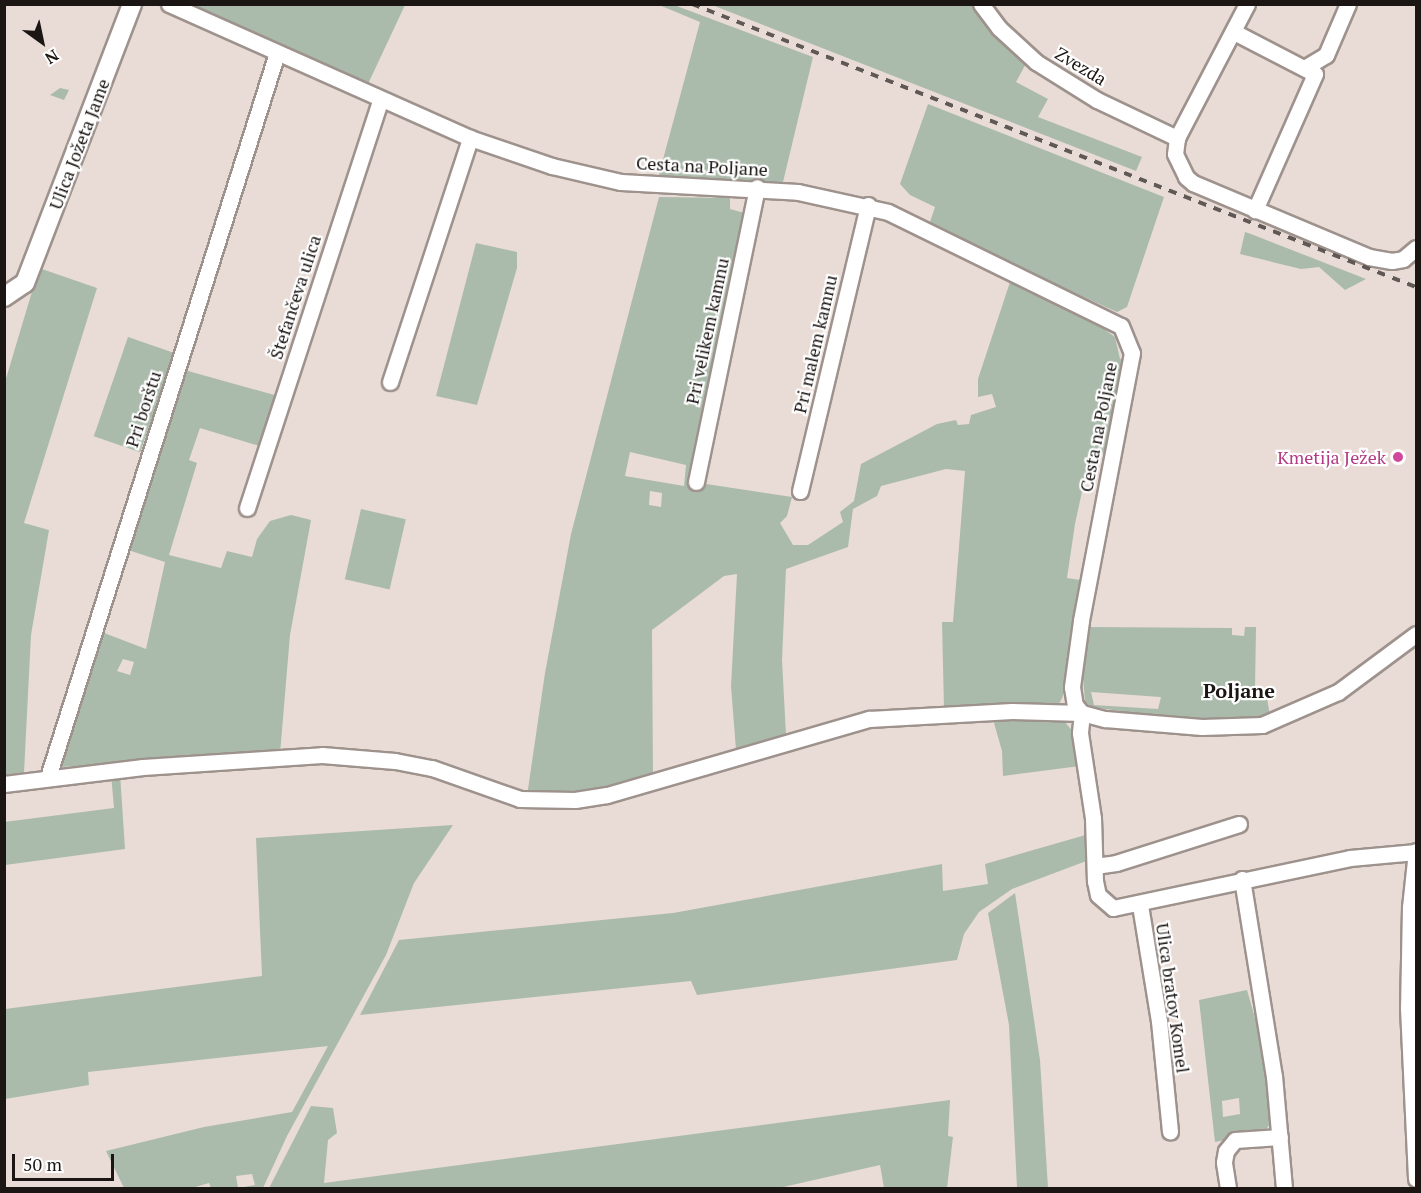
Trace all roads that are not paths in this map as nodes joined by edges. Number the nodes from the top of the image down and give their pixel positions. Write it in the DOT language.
graph roads {
  1 [pos="132,4"];
  2 [pos="169,4"];
  3 [pos="981,4"];
  4 [pos="1247,4"];
  5 [pos="1348,4"];
  6 [pos="1234,32"];
  7 [pos="277,53"];
  8 [pos="1306,67"];
  9 [pos="381,99"];
  10 [pos="470,138"];
  11 [pos="1177,138"];
  12 [pos="757,187"];
  13 [pos="868,206"];
  14 [pos="1255,210"];
  15 [pos="1416,248"];
  16 [pos="4,297"];
  17 [pos="390,382"];
  18 [pos="696,482"];
  19 [pos="800,491"];
  20 [pos="247,508"];
  21 [pos="1416,634"];
  22 [pos="1082,713"];
  23 [pos="48,777"];
  24 [pos="4,784"];
  25 [pos="1239,824"];
  26 [pos="1416,852"];
  27 [pos="1095,866"];
  28 [pos="1242,879"];
  29 [pos="1140,905"];
  30 [pos="1412,1008"];
  31 [pos="1170,1131"];
  32 [pos="1280,1137"];
  33 [pos="1416,1179"];
  34 [pos="1228,1188"];
  35 [pos="1284,1188"];
  1 -- 16 [label="street, Ulica Jožeta Jame"];
  2 -- 7 [label="street, Cesta na Poljane"];
  3 -- 11 [label="street, Zvezda"];
  4 -- 6 [label="street"];
  5 -- 8 [label="street"];
  6 -- 8 [label="street"];
  6 -- 11 [label="street"];
  7 -- 9 [label="street, Cesta na Poljane"];
  7 -- 23 [label="street, Pri borštu"];
  8 -- 14 [label="street"];
  9 -- 10 [label="street, Cesta na Poljane"];
  9 -- 20 [label="street, Štefančeva ulica"];
  10 -- 12 [label="street, Cesta na Poljane"];
  10 -- 17 [label="street"];
  11 -- 14 [label="street"];
  12 -- 13 [label="street, Cesta na Poljane"];
  12 -- 18 [label="street, Pri velikem kamnu"];
  13 -- 19 [label="street, Pri malem kamnu"];
  13 -- 22 [label="street, Cesta na Poljane"];
  14 -- 15 [label="street"];
  21 -- 22 [label="street"];
  22 -- 23 [label="street"];
  22 -- 27 [label="street"];
  23 -- 24 [label="street"];
  25 -- 27 [label="street"];
  26 -- 28 [label="street, Ulica bratov Komel"];
  26 -- 30 [label="street, Ulica bratov Komel"];
  27 -- 29 [label="street"];
  28 -- 29 [label="street, Ulica bratov Komel"];
  28 -- 32 [label="street"];
  29 -- 31 [label="street, Ulica bratov Komel"];
  30 -- 33 [label="street, Ulica bratov Komel"];
  32 -- 34 [label="street"];
  32 -- 35 [label="street"];
}
